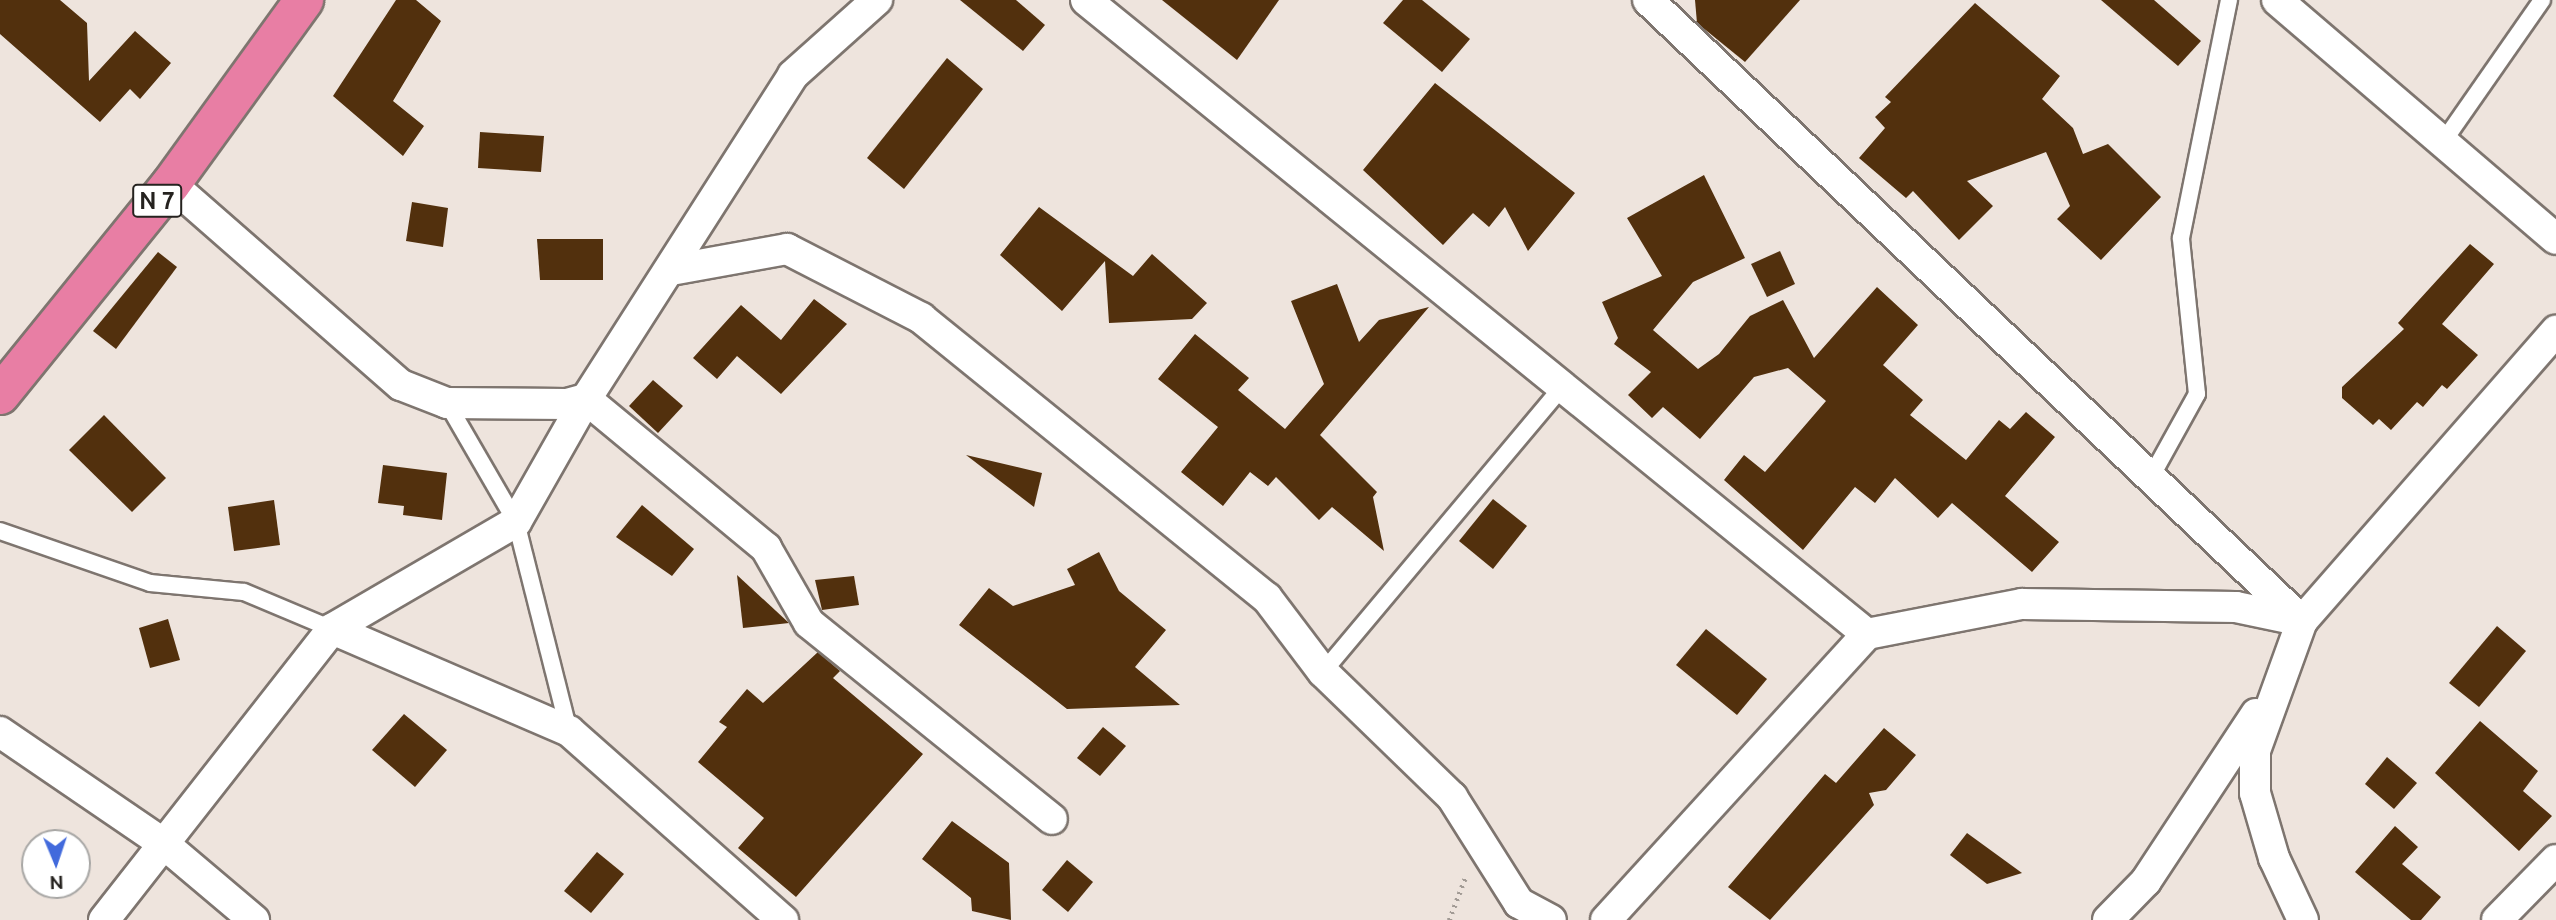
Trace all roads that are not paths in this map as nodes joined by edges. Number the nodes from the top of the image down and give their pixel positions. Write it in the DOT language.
graph roads {
  1 [pos="304,0"];
  2 [pos="877,0"];
  3 [pos="1086,0"];
  4 [pos="2229,0"];
  5 [pos="2277,0"];
  6 [pos="2542,0"];
  7 [pos="1650,1"];
  8 [pos="2443,142"];
  9 [pos="171,184"];
  10 [pos="2556,239"];
  11 [pos="671,270"];
  12 [pos="2556,331"];
  13 [pos="1563,386"];
  14 [pos="0,395"];
  15 [pos="586,398"];
  16 [pos="447,403"];
  17 [pos="2151,477"];
  18 [pos="516,522"];
  19 [pos="0,531"];
  20 [pos="2302,621"];
  21 [pos="332,629"];
  22 [pos="1867,634"];
  23 [pos="1323,672"];
  24 [pos="2274,687"];
  25 [pos="569,731"];
  26 [pos="0,732"];
  27 [pos="1052,819"];
  28 [pos="164,844"];
  29 [pos="2556,860"];
  30 [pos="2288,891"];
  31 [pos="772,916"];
  32 [pos="104,920"];
  33 [pos="254,920"];
  34 [pos="1551,920"];
  35 [pos="1606,920"];
  36 [pos="2108,920"];
  37 [pos="2293,920"];
  38 [pos="2303,920"];
  39 [pos="2497,920"];
  1 -- 9 [label="highway, N 7"];
  2 -- 11 [label="street"];
  3 -- 13 [label="street"];
  4 -- 17 [label="lane"];
  5 -- 8 [label="street"];
  6 -- 8 [label="lane"];
  7 -- 17 [label="street"];
  8 -- 10 [label="street"];
  9 -- 14 [label="highway, N 7"];
  9 -- 16 [label="street"];
  11 -- 15 [label="street"];
  11 -- 23 [label="street"];
  12 -- 20 [label="street"];
  13 -- 22 [label="street"];
  13 -- 23 [label="lane"];
  15 -- 16 [label="street"];
  15 -- 18 [label="street"];
  15 -- 27 [label="street"];
  16 -- 18 [label="lane"];
  17 -- 20 [label="street"];
  18 -- 21 [label="street"];
  18 -- 25 [label="lane"];
  19 -- 21 [label="lane"];
  20 -- 22 [label="street"];
  20 -- 24 [label="street"];
  21 -- 25 [label="street"];
  21 -- 28 [label="street"];
  22 -- 35 [label="street"];
  23 -- 34 [label="street"];
  24 -- 30 [label="street"];
  24 -- 36 [label="street"];
  25 -- 31 [label="street"];
  26 -- 28 [label="street"];
  28 -- 32 [label="street"];
  28 -- 33 [label="street"];
  29 -- 39 [label="street"];
  30 -- 37 [label="street"];
  30 -- 38 [label="street"];
}
